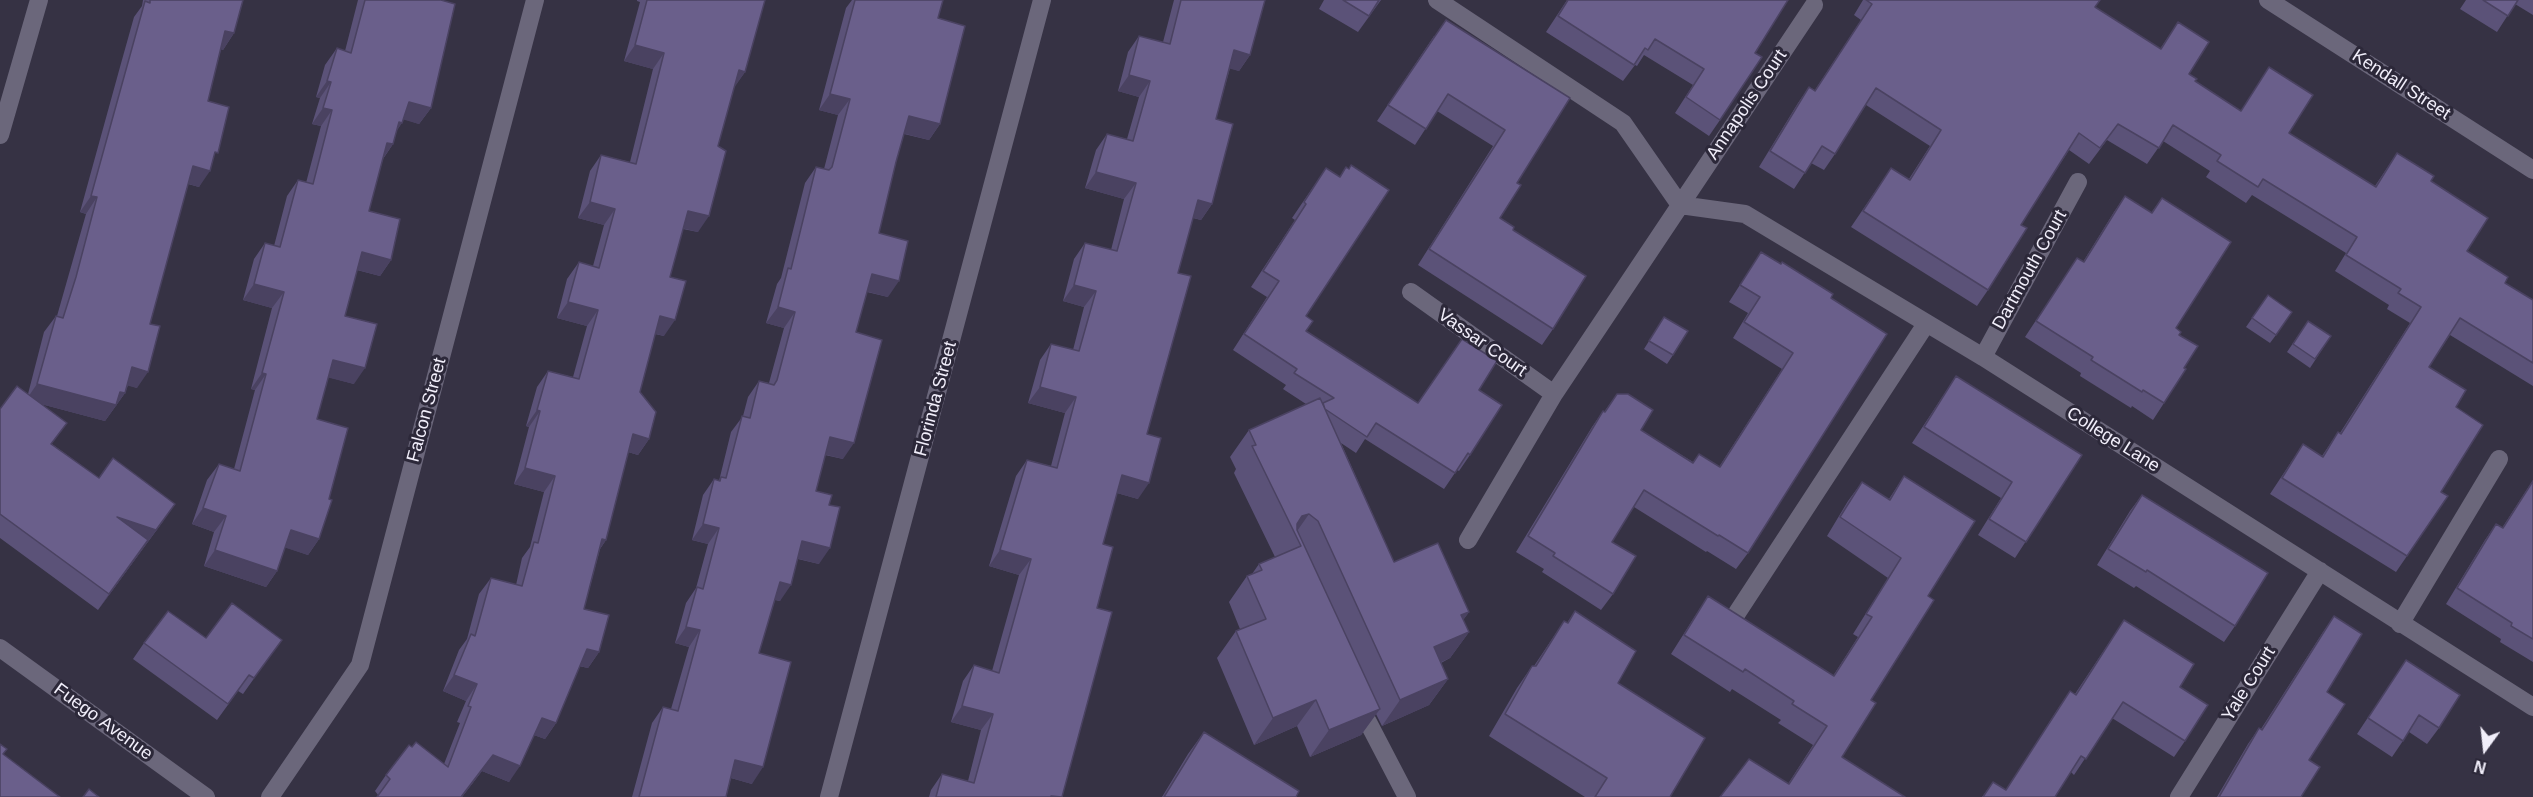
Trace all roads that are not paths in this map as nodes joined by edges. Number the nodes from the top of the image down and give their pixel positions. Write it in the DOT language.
graph roads {
  1 [pos="39,0"];
  2 [pos="535,0"];
  3 [pos="1041,0"];
  4 [pos="1437,0"];
  5 [pos="2268,0"];
  6 [pos="1814,5"];
  7 [pos="0,135"];
  8 [pos="2533,170"];
  9 [pos="2078,182"];
  10 [pos="1680,205"];
  11 [pos="1411,292"];
  12 [pos="1926,324"];
  13 [pos="1983,357"];
  14 [pos="1554,394"];
  15 [pos="2499,459"];
  16 [pos="1468,540"];
  17 [pos="2320,571"];
  18 [pos="1737,613"];
  19 [pos="2400,624"];
  20 [pos="0,648"];
  21 [pos="1351,687"];
  22 [pos="2533,707"];
  23 [pos="206,797"];
  24 [pos="270,797"];
  25 [pos="830,797"];
  26 [pos="1407,797"];
  27 [pos="2179,797"];
  1 -- 7 [label="street"];
  2 -- 24 [label="street, Falcon Street"];
  3 -- 25 [label="street, Florinda Street"];
  4 -- 10 [label="street"];
  5 -- 8 [label="street, Kendall Street"];
  6 -- 10 [label="street, Annapolis Court"];
  9 -- 13 [label="street, Dartmouth Court"];
  10 -- 12 [label="street, College Lane"];
  10 -- 14 [label="street, Annapolis Court"];
  11 -- 14 [label="street, Vassar Court"];
  12 -- 13 [label="street, College Lane"];
  12 -- 18 [label="street"];
  13 -- 17 [label="street, College Lane"];
  14 -- 16 [label="street, Annapolis Court"];
  15 -- 19 [label="street"];
  17 -- 19 [label="street, College Lane"];
  17 -- 27 [label="street, Yale Court"];
  19 -- 22 [label="street, College Lane"];
  20 -- 23 [label="street, Fuego Avenue"];
  21 -- 26 [label="street"];
}
